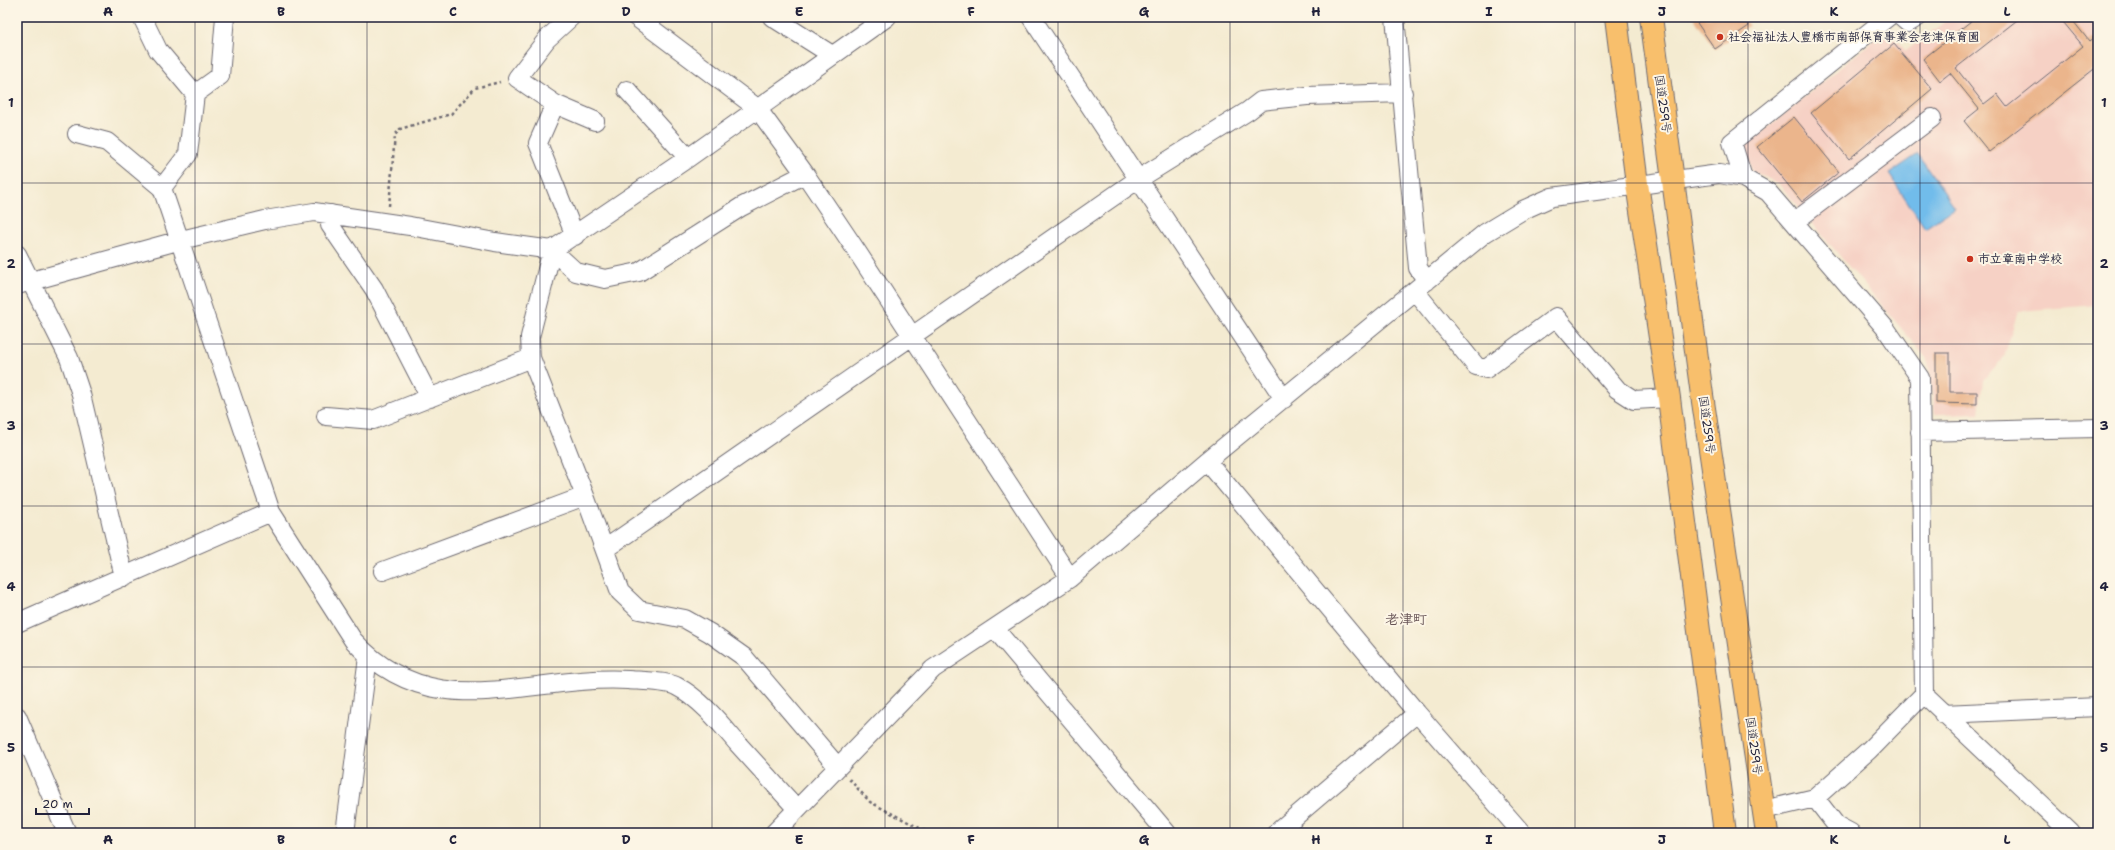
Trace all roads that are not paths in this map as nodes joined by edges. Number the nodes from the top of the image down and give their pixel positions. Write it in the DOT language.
graph roads {
  1 [pos="142,17"];
  2 [pos="225,17"];
  3 [pos="571,17"];
  4 [pos="636,17"];
  5 [pos="772,17"];
  6 [pos="887,17"];
  7 [pos="1031,17"];
  8 [pos="1395,17"];
  9 [pos="1616,17"];
  10 [pos="1651,17"];
  11 [pos="1888,17"];
  12 [pos="1901,17"];
  13 [pos="1918,17"];
  14 [pos="832,55"];
  15 [pos="627,90"];
  16 [pos="1403,93"];
  17 [pos="195,94"];
  18 [pos="555,104"];
  19 [pos="757,108"];
  20 [pos="1932,118"];
  21 [pos="595,121"];
  22 [pos="77,134"];
  23 [pos="688,158"];
  24 [pos="805,174"];
  25 [pos="1743,178"];
  26 [pos="1673,179"];
  27 [pos="1137,180"];
  28 [pos="1637,184"];
  29 [pos="162,188"];
  30 [pos="331,214"];
  31 [pos="1794,222"];
  32 [pos="575,236"];
  33 [pos="181,240"];
  34 [pos="552,250"];
  35 [pos="17,254"];
  36 [pos="23,282"];
  37 [pos="1421,286"];
  38 [pos="912,337"];
  39 [pos="531,358"];
  40 [pos="430,398"];
  41 [pos="1669,398"];
  42 [pos="1284,399"];
  43 [pos="326,416"];
  44 [pos="2098,428"];
  45 [pos="1920,432"];
  46 [pos="1207,461"];
  47 [pos="585,496"];
  48 [pos="271,512"];
  49 [pos="605,549"];
  50 [pos="383,572"];
  51 [pos="124,577"];
  52 [pos="1070,578"];
  53 [pos="17,623"];
  54 [pos="995,629"];
  55 [pos="368,657"];
  56 [pos="1924,694"];
  57 [pos="2098,707"];
  58 [pos="1417,714"];
  59 [pos="1943,714"];
  60 [pos="17,716"];
  61 [pos="838,766"];
  62 [pos="1815,798"];
  63 [pos="797,809"];
  64 [pos="1764,810"];
  65 [pos="68,833"];
  66 [pos="345,833"];
  67 [pos="774,833"];
  68 [pos="1167,833"];
  69 [pos="1276,833"];
  70 [pos="1522,833"];
  71 [pos="1725,833"];
  72 [pos="1767,833"];
  73 [pos="1851,833"];
  74 [pos="2071,833"];
  1 -- 17 [label="street"];
  2 -- 17 [label="street"];
  3 -- 18 [label="street"];
  4 -- 19 [label="street"];
  5 -- 14 [label="street"];
  6 -- 14 [label="street"];
  7 -- 27 [label="street"];
  8 -- 16 [label="street"];
  9 -- 28 [label="highway"];
  10 -- 26 [label="highway, 国道259号"];
  11 -- 25 [label="street"];
  12 -- 13 [label="street"];
  14 -- 19 [label="street"];
  15 -- 23 [label="street"];
  16 -- 27 [label="street"];
  16 -- 37 [label="street"];
  17 -- 29 [label="street"];
  18 -- 21 [label="street"];
  18 -- 32 [label="street"];
  19 -- 23 [label="street"];
  19 -- 24 [label="street"];
  20 -- 31 [label="street"];
  22 -- 29 [label="street"];
  23 -- 32 [label="street"];
  24 -- 34 [label="street"];
  24 -- 38 [label="street"];
  25 -- 26 [label="street"];
  25 -- 31 [label="street"];
  26 -- 28 [label="street"];
  26 -- 64 [label="highway, 国道259号"];
  27 -- 38 [label="street"];
  27 -- 42 [label="street"];
  28 -- 37 [label="street"];
  28 -- 41 [label="highway"];
  29 -- 33 [label="street"];
  30 -- 33 [label="street"];
  30 -- 34 [label="street"];
  30 -- 40 [label="street"];
  31 -- 45 [label="street"];
  32 -- 34 [label="street"];
  33 -- 36 [label="street"];
  33 -- 48 [label="street"];
  34 -- 39 [label="street"];
  35 -- 36 [label="street"];
  36 -- 51 [label="street"];
  37 -- 41 [label="street"];
  37 -- 42 [label="street"];
  38 -- 49 [label="street"];
  38 -- 52 [label="street"];
  39 -- 40 [label="street"];
  39 -- 47 [label="street"];
  40 -- 43 [label="street"];
  41 -- 71 [label="highway"];
  42 -- 46 [label="street"];
  44 -- 45 [label="street"];
  45 -- 56 [label="street"];
  46 -- 52 [label="street"];
  46 -- 58 [label="street"];
  47 -- 49 [label="street"];
  47 -- 50 [label="street"];
  48 -- 51 [label="street"];
  48 -- 55 [label="street"];
  49 -- 61 [label="street"];
  51 -- 53 [label="street"];
  52 -- 54 [label="street"];
  54 -- 61 [label="street"];
  54 -- 68 [label="street"];
  55 -- 63 [label="street"];
  55 -- 66 [label="street"];
  56 -- 59 [label="street"];
  56 -- 62 [label="street"];
  57 -- 59 [label="street"];
  58 -- 69 [label="street"];
  58 -- 70 [label="street"];
  59 -- 74 [label="street"];
  60 -- 65 [label="street"];
  61 -- 63 [label="street"];
  62 -- 64 [label="street"];
  62 -- 73 [label="street"];
  63 -- 67 [label="street"];
  64 -- 72 [label="highway, 国道259号"];
}
